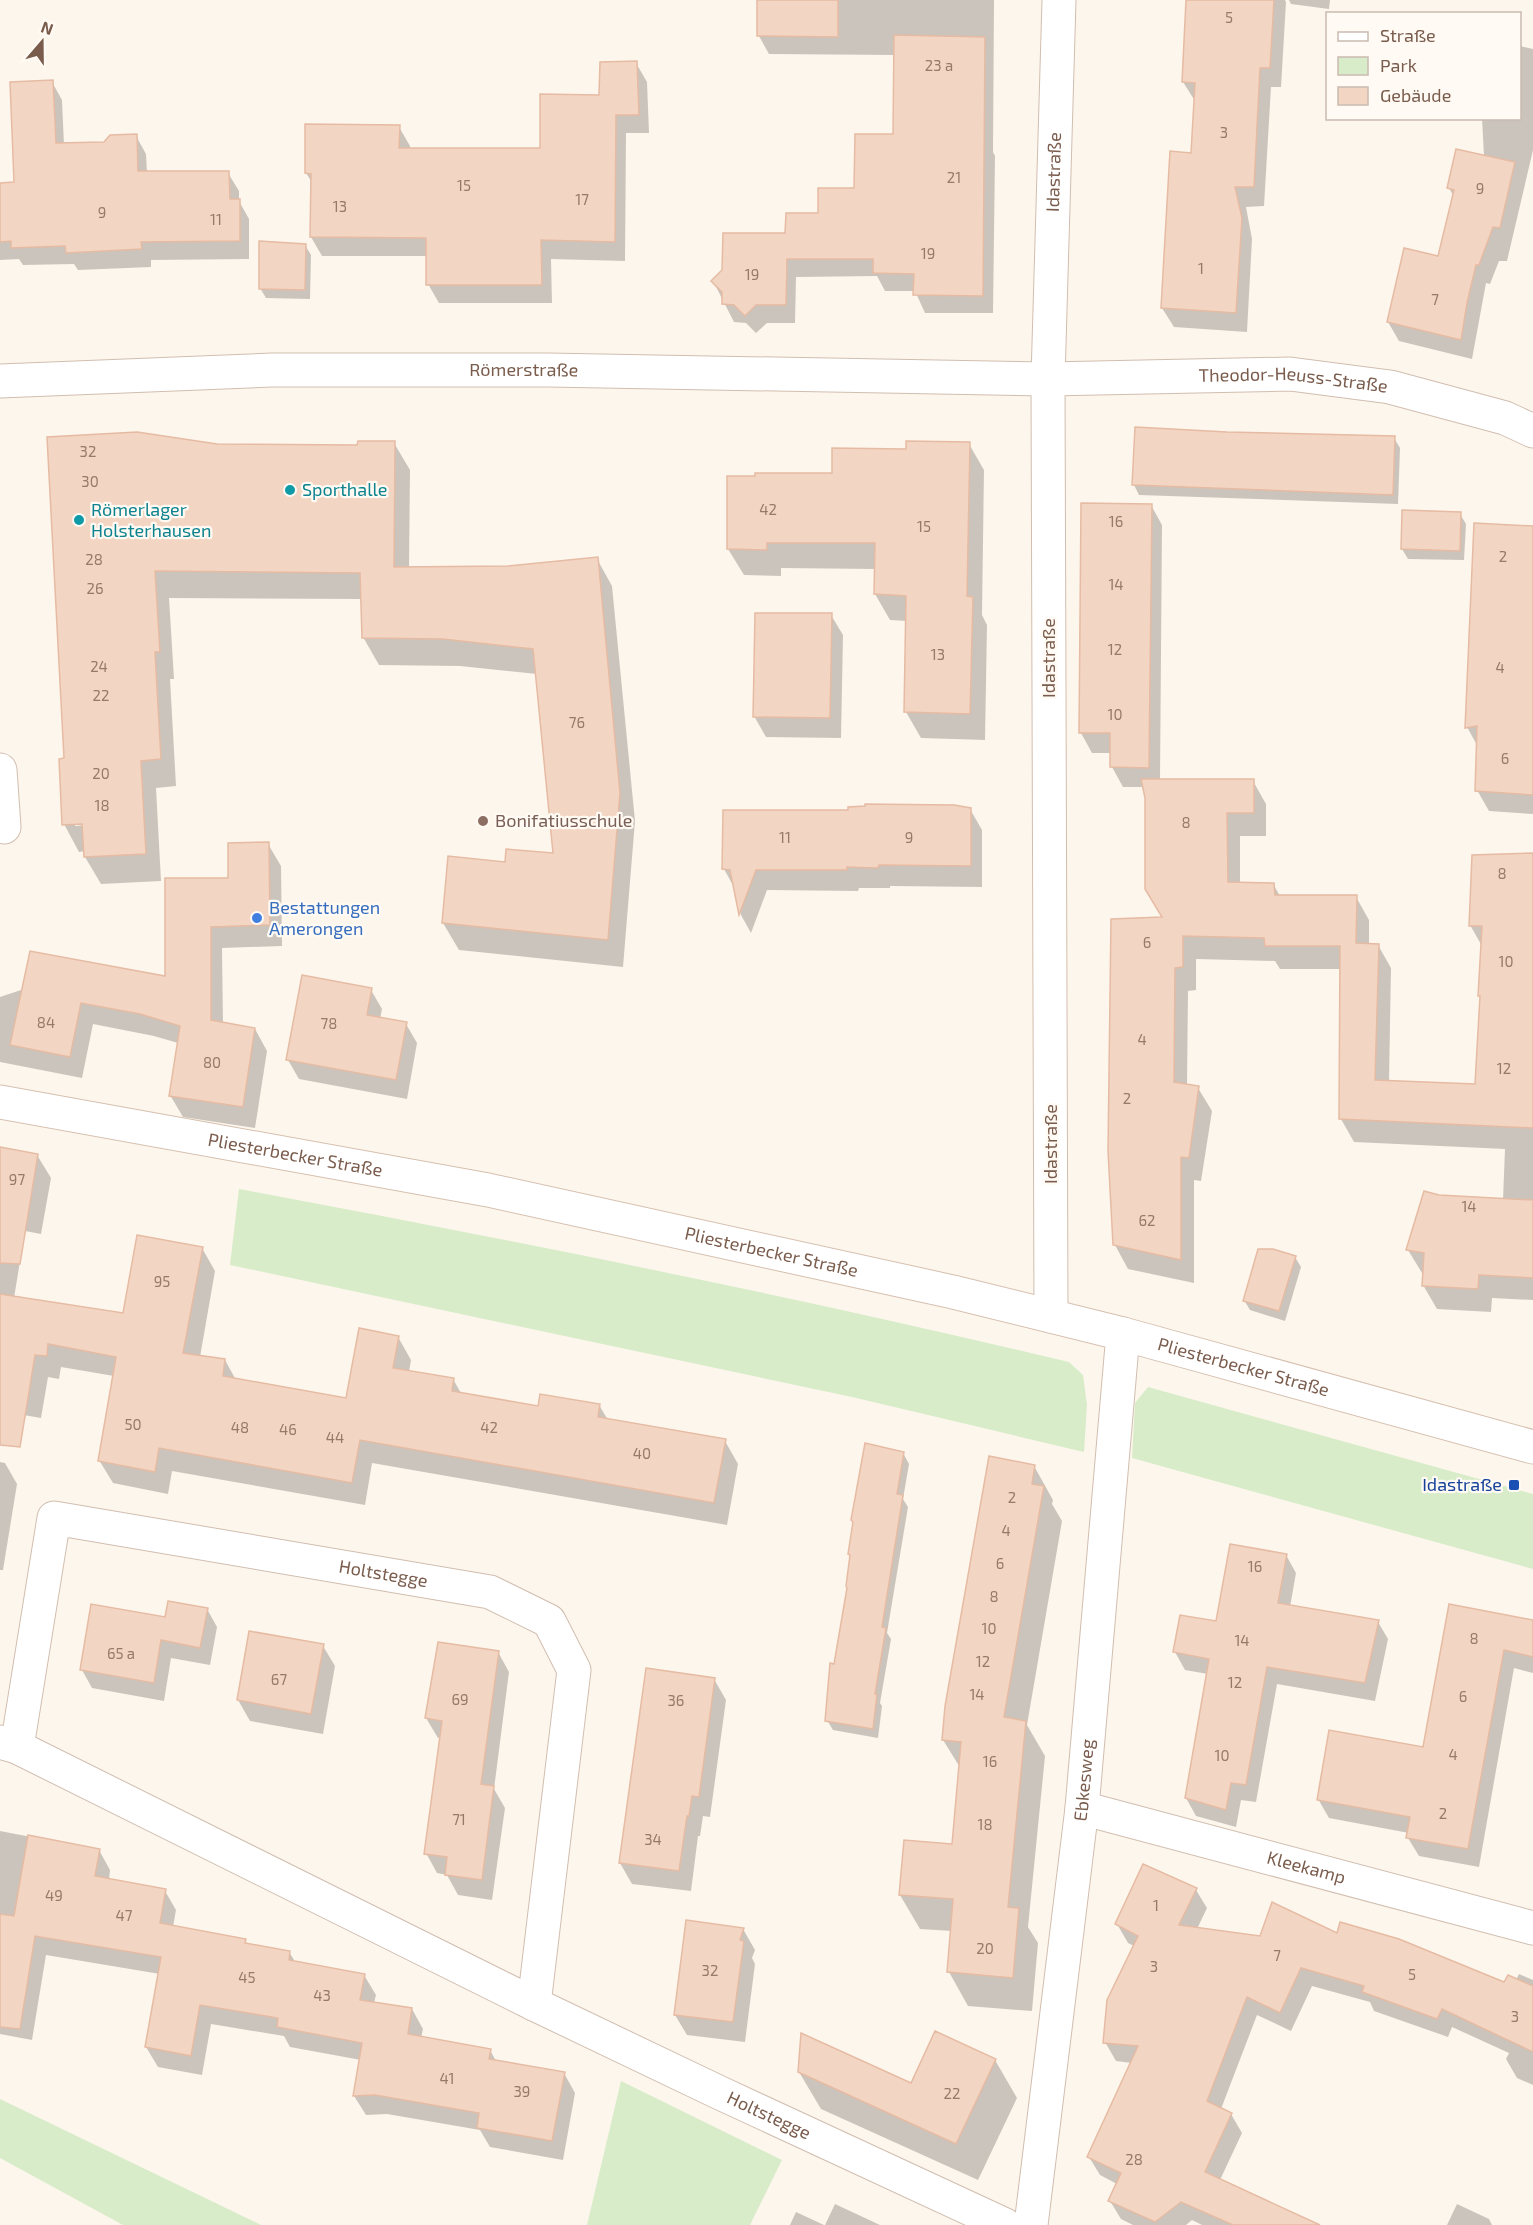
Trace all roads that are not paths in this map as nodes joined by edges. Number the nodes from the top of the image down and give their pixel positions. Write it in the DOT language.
graph roads {
  1 [pos="1059,0"];
  2 [pos="1048,380"];
  3 [pos="0,381"];
  4 [pos="1533,431"];
  5 [pos="0,770"];
  6 [pos="4,827"];
  7 [pos="0,1101"];
  8 [pos="1051,1316"];
  9 [pos="1123,1334"];
  10 [pos="1533,1447"];
  11 [pos="9,1745"];
  12 [pos="1082,1808"];
  13 [pos="1533,1928"];
  14 [pos="534,2004"];
  15 [pos="1005,2225"];
  16 [pos="1031,2225"];
  1 -- 2 [label="street, Idastraße"];
  2 -- 3 [label="street, Römerstraße"];
  2 -- 4 [label="street, Theodor-Heuss-Straße"];
  2 -- 8 [label="street, Idastraße"];
  5 -- 6 [label="street"];
  7 -- 8 [label="street, Pliesterbecker Straße"];
  8 -- 9 [label="street, Pliesterbecker Straße"];
  9 -- 10 [label="street, Pliesterbecker Straße"];
  9 -- 12 [label="street, Ebkesweg"];
  11 -- 14 [label="street, Holtstegge"];
  11 -- 14 [label="street, Holtstegge"];
  12 -- 13 [label="street, Kleekamp"];
  12 -- 16 [label="street, Ebkesweg"];
  14 -- 15 [label="street, Holtstegge"];
}
